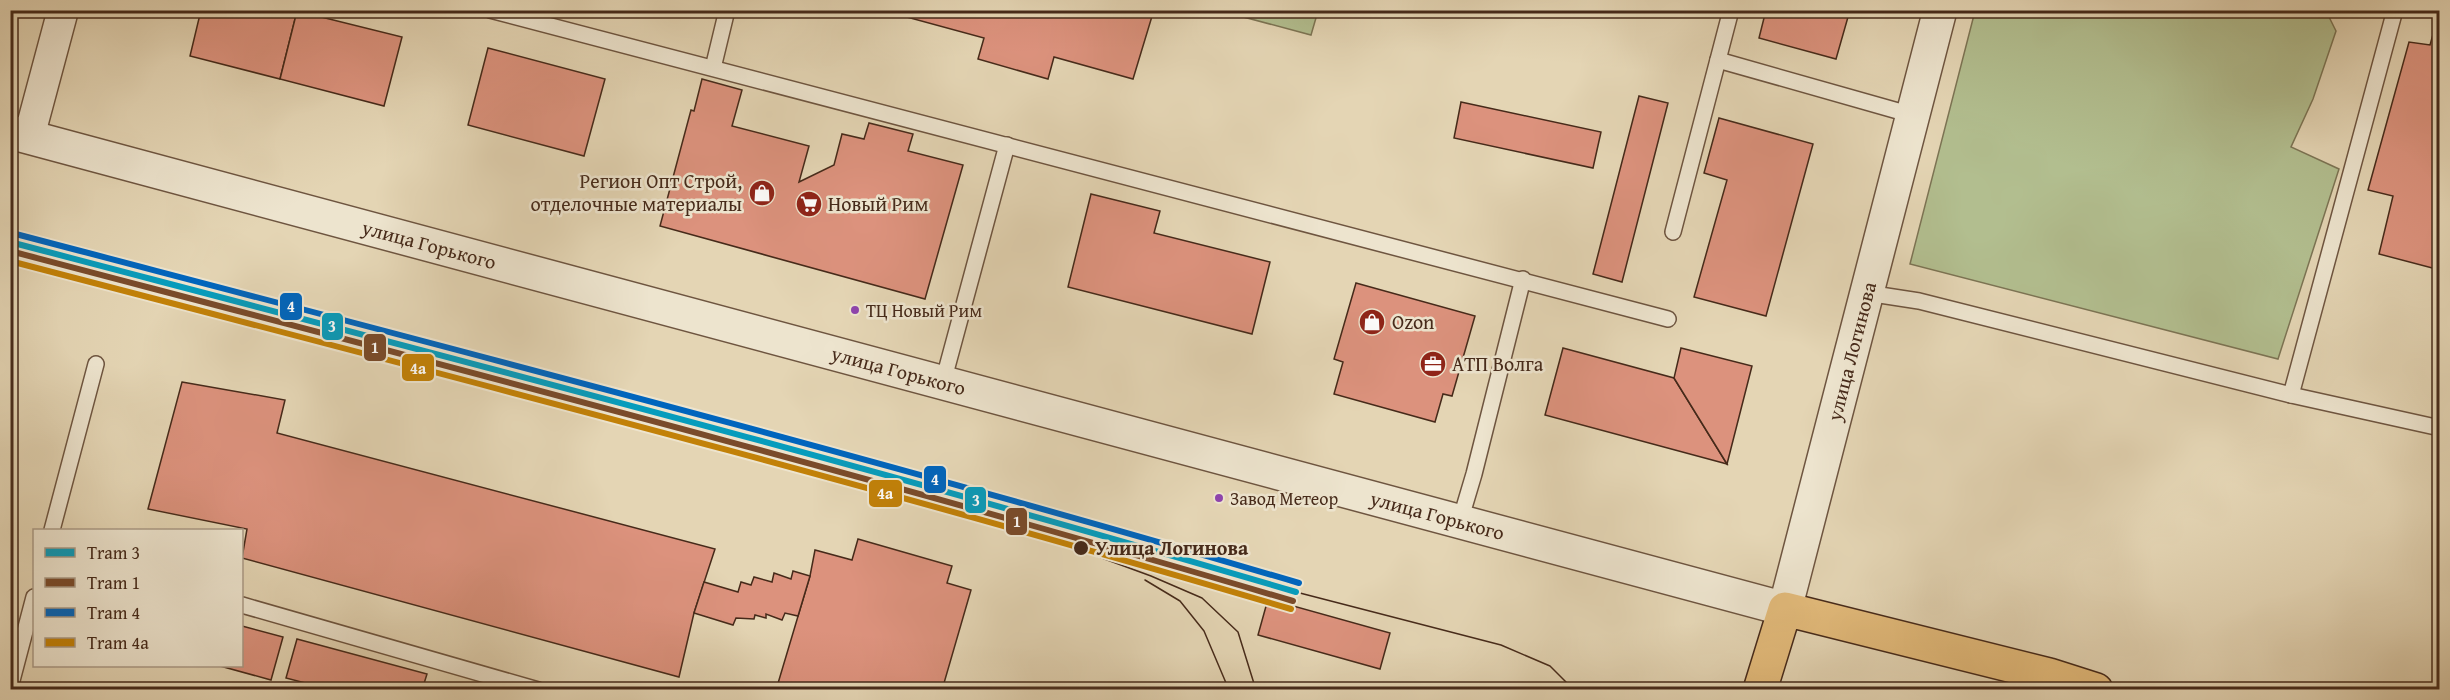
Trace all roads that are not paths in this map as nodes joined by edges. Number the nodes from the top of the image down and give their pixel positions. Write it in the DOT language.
graph roads {
  1 [pos="63,10"];
  2 [pos="490,10"];
  3 [pos="727,10"];
  4 [pos="1940,10"];
  5 [pos="2396,10"];
  6 [pos="1731,11"];
  7 [pos="1718,60"];
  8 [pos="713,68"];
  9 [pos="1912,115"];
  10 [pos="20,134"];
  11 [pos="1007,145"];
  12 [pos="1673,232"];
  13 [pos="1522,279"];
  14 [pos="1867,292"];
  15 [pos="1668,319"];
  16 [pos="96,364"];
  17 [pos="943,382"];
  18 [pos="2291,395"];
  19 [pos="2439,428"];
  20 [pos="1460,521"];
  21 [pos="53,529"];
  22 [pos="33,601"];
  23 [pos="243,605"];
  24 [pos="1785,609"];
  25 [pos="2080,687"];
  26 [pos="10,688"];
  27 [pos="538,690"];
  28 [pos="1760,690"];
  1 -- 10 [label="street"];
  2 -- 8 [label="lane"];
  3 -- 8 [label="lane"];
  4 -- 9 [label="street, улица Логинова"];
  5 -- 18 [label="lane"];
  6 -- 7 [label="lane"];
  7 -- 9 [label="lane"];
  7 -- 12 [label="lane"];
  8 -- 11 [label="lane"];
  9 -- 14 [label="street, улица Логинова"];
  10 -- 17 [label="street, улица Горького"];
  11 -- 13 [label="lane"];
  11 -- 17 [label="lane"];
  13 -- 15 [label="lane"];
  13 -- 20 [label="lane"];
  14 -- 18 [label="lane"];
  14 -- 24 [label="street, улица Логинова"];
  16 -- 21 [label="lane"];
  17 -- 20 [label="street, улица Горького"];
  18 -- 19 [label="lane"];
  20 -- 24 [label="street, улица Горького"];
  22 -- 26 [label="lane"];
  23 -- 27 [label="lane"];
  24 -- 25 [label="main road"];
  24 -- 28 [label="main road, улица Логинова"];
}
